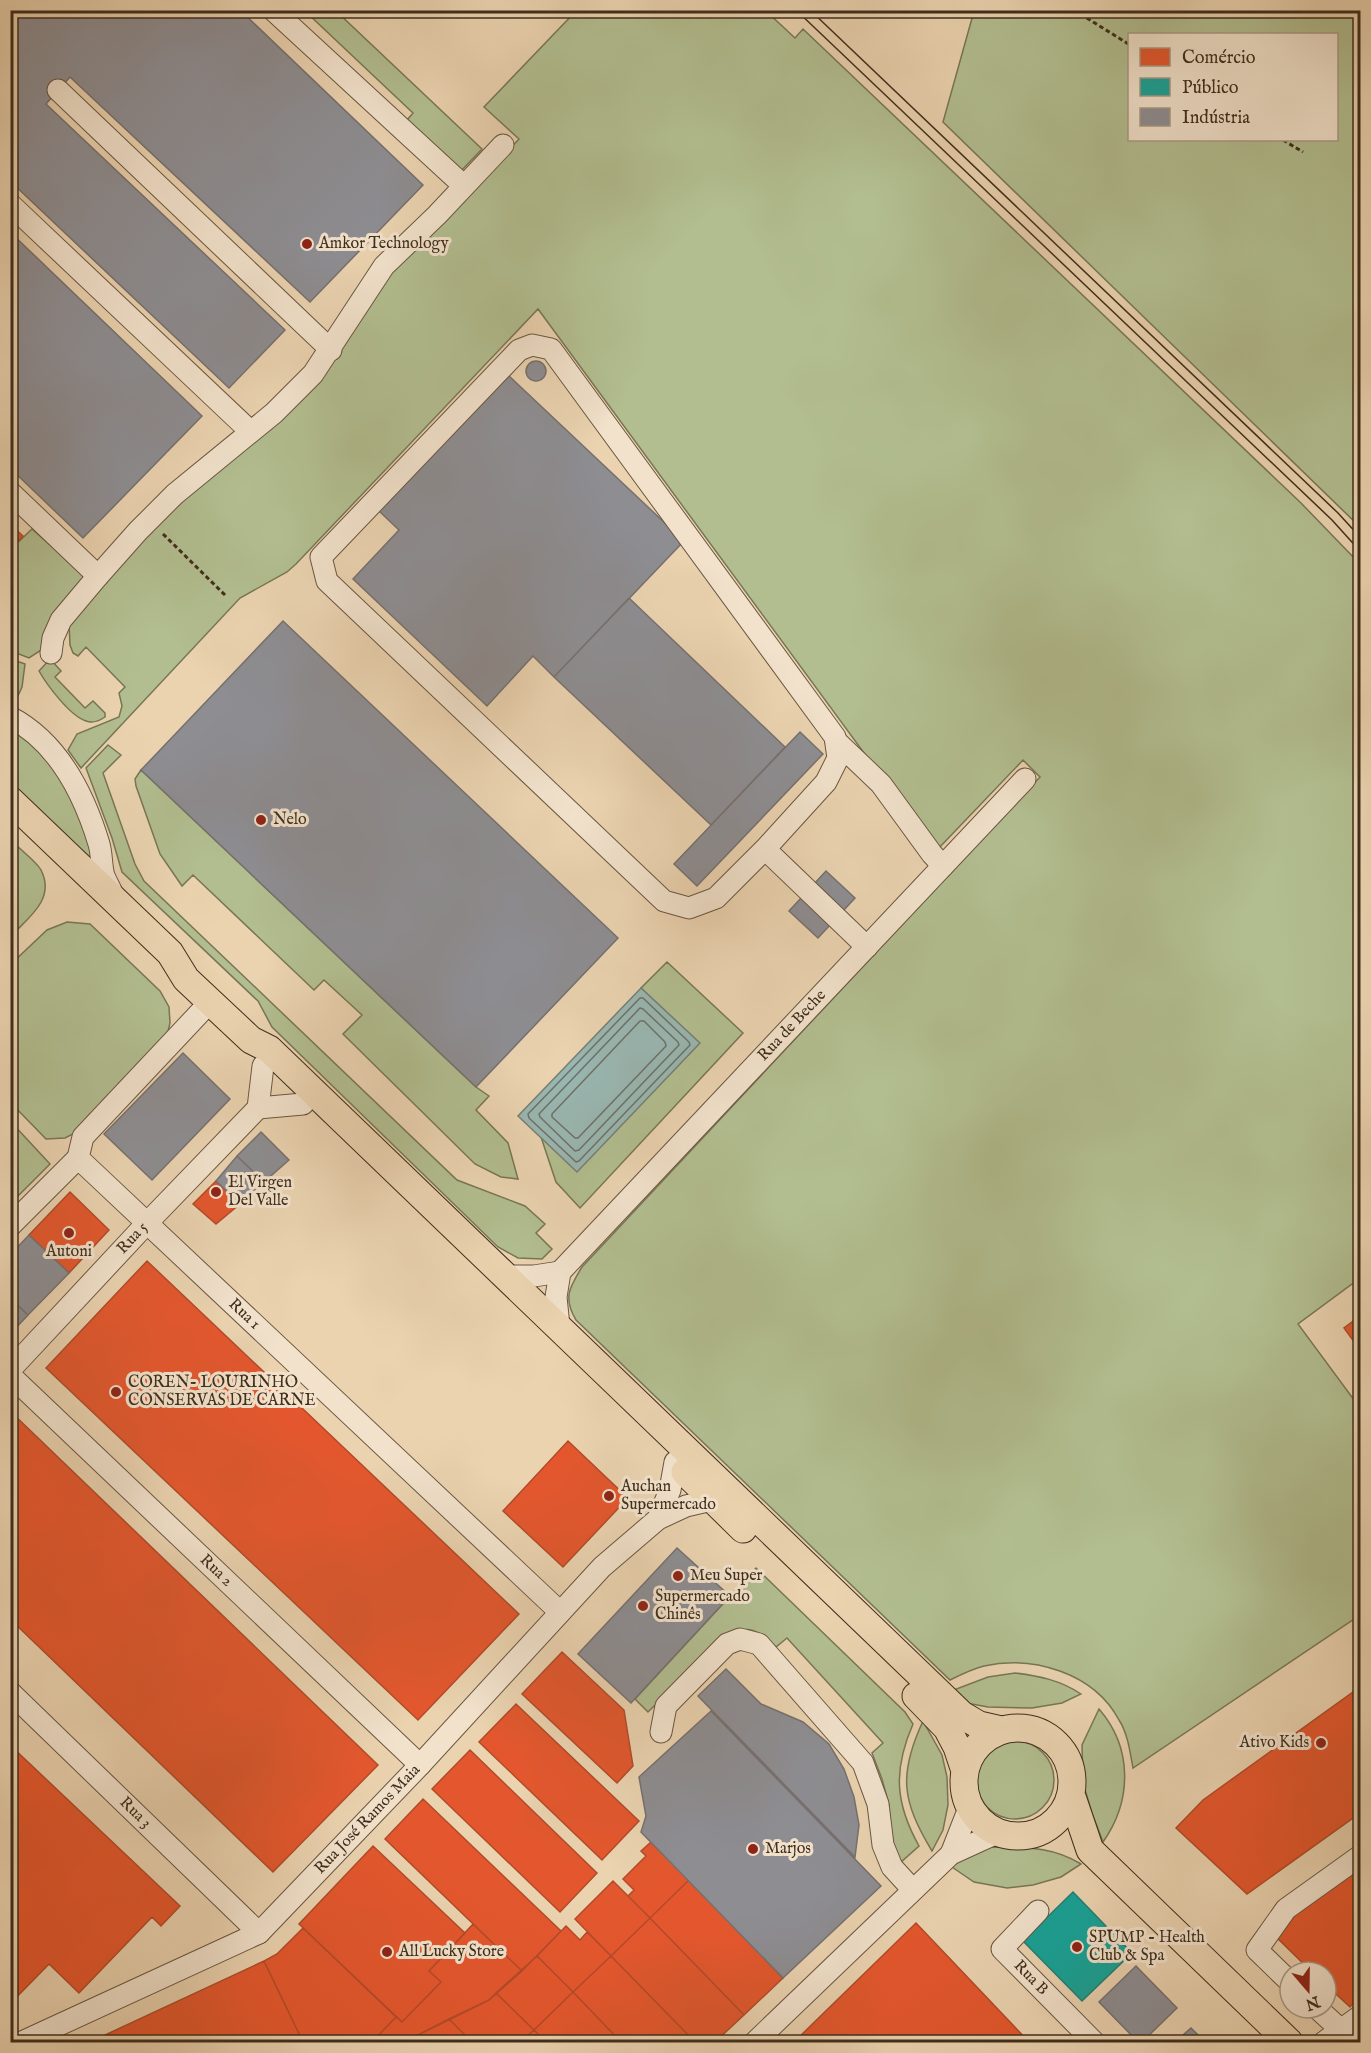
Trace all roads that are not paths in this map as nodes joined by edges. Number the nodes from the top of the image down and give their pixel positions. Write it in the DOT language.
graph roads {
  1 [pos="273,10"];
  2 [pos="58,90"];
  3 [pos="503,145"];
  4 [pos="464,186"];
  5 [pos="10,204"];
  6 [pos="331,350"];
  7 [pos="250,431"];
  8 [pos="10,492"];
  9 [pos="98,576"];
  10 [pos="51,654"];
  11 [pos="15,719"];
  12 [pos="836,741"];
  13 [pos="1025,779"];
  14 [pos="10,800"];
  15 [pos="10,823"];
  16 [pos="765,849"];
  17 [pos="943,866"];
  18 [pos="116,900"];
  19 [pos="867,947"];
  20 [pos="186,979"];
  21 [pos="210,1002"];
  22 [pos="251,1040"];
  23 [pos="263,1066"];
  24 [pos="303,1104"];
  25 [pos="258,1108"];
  26 [pos="78,1158"];
  27 [pos="148,1222"];
  28 [pos="10,1226"];
  29 [pos="560,1272"];
  30 [pos="506,1276"];
  31 [pos="559,1326"];
  32 [pos="10,1370"];
  33 [pos="10,1375"];
  34 [pos="675,1462"];
  35 [pos="712,1500"];
  36 [pos="658,1519"];
  37 [pos="831,1590"];
  38 [pos="560,1612"];
  39 [pos="10,1692"];
  40 [pos="1001,1730"];
  41 [pos="661,1732"];
  42 [pos="420,1765"];
  43 [pos="964,1771"];
  44 [pos="1071,1794"];
  45 [pos="969,1808"];
  46 [pos="997,1833"];
  47 [pos="1035,1834"];
  48 [pos="1090,1850"];
  49 [pos="951,1854"];
  50 [pos="1360,1856"];
  51 [pos="913,1890"];
  52 [pos="1038,1911"];
  53 [pos="259,1933"];
  54 [pos="1278,1970"];
  55 [pos="1360,2016"];
  56 [pos="1323,2020"];
  57 [pos="1270,2033"];
  58 [pos="1332,2036"];
  59 [pos="1086,2040"];
  60 [pos="22,2043"];
  61 [pos="755,2043"];
  62 [pos="1288,2043"];
  1 -- 4 [label="street"];
  2 -- 6 [label="street"];
  3 -- 4 [label="street"];
  4 -- 6 [label="street"];
  5 -- 7 [label="street"];
  6 -- 7 [label="street"];
  7 -- 9 [label="street"];
  8 -- 9 [label="street"];
  9 -- 10 [label="street"];
  11 -- 18 [label="street"];
  12 -- 16 [label="street"];
  12 -- 16 [label="street"];
  12 -- 17 [label="street"];
  13 -- 17 [label="street, Rua de Beche"];
  14 -- 18 [label="main road"];
  15 -- 20 [label="main road"];
  16 -- 19 [label="street"];
  17 -- 19 [label="street, Rua de Beche"];
  18 -- 20 [label="main road"];
  19 -- 29 [label="street, Rua de Beche"];
  20 -- 21 [label="main road"];
  21 -- 22 [label="main road"];
  21 -- 26 [label="street"];
  22 -- 23 [label="main road"];
  22 -- 30 [label="main road"];
  23 -- 24 [label="main road"];
  23 -- 25 [label="street"];
  24 -- 25 [label="street"];
  24 -- 34 [label="main road"];
  25 -- 27 [label="street, Rua 5"];
  26 -- 27 [label="street, Rua 1"];
  26 -- 28 [label="street"];
  27 -- 32 [label="street, Rua 5"];
  27 -- 38 [label="street, Rua 1"];
  29 -- 30 [label="street"];
  29 -- 31 [label="street"];
  30 -- 31 [label="main road"];
  31 -- 37 [label="main road"];
  33 -- 42 [label="street, Rua 2"];
  34 -- 35 [label="main road"];
  34 -- 36 [label="street, Rua José Ramos Maia"];
  35 -- 36 [label="street, Rua José Ramos Maia"];
  35 -- 37 [label="main road"];
  35 -- 43 [label="main road"];
  36 -- 38 [label="street, Rua José Ramos Maia"];
  37 -- 40 [label="main road"];
  38 -- 42 [label="street, Rua José Ramos Maia"];
  39 -- 53 [label="street, Rua 3"];
  40 -- 43 [label="main road"];
  40 -- 44 [label="main road"];
  41 -- 51 [label="street"];
  42 -- 53 [label="street, Rua José Ramos Maia"];
  43 -- 45 [label="main road"];
  44 -- 47 [label="main road"];
  44 -- 48 [label="main road"];
  45 -- 46 [label="main road"];
  45 -- 49 [label="street"];
  46 -- 47 [label="main road"];
  46 -- 49 [label="street"];
  47 -- 48 [label="main road"];
  48 -- 57 [label="main road"];
  49 -- 51 [label="street"];
  50 -- 54 [label="street"];
  51 -- 61 [label="street"];
  52 -- 59 [label="street, Rua B"];
  53 -- 60 [label="street, Rua José Ramos Maia"];
  55 -- 58 [label="street"];
  56 -- 58 [label="street"];
  57 -- 62 [label="main road"];
}
